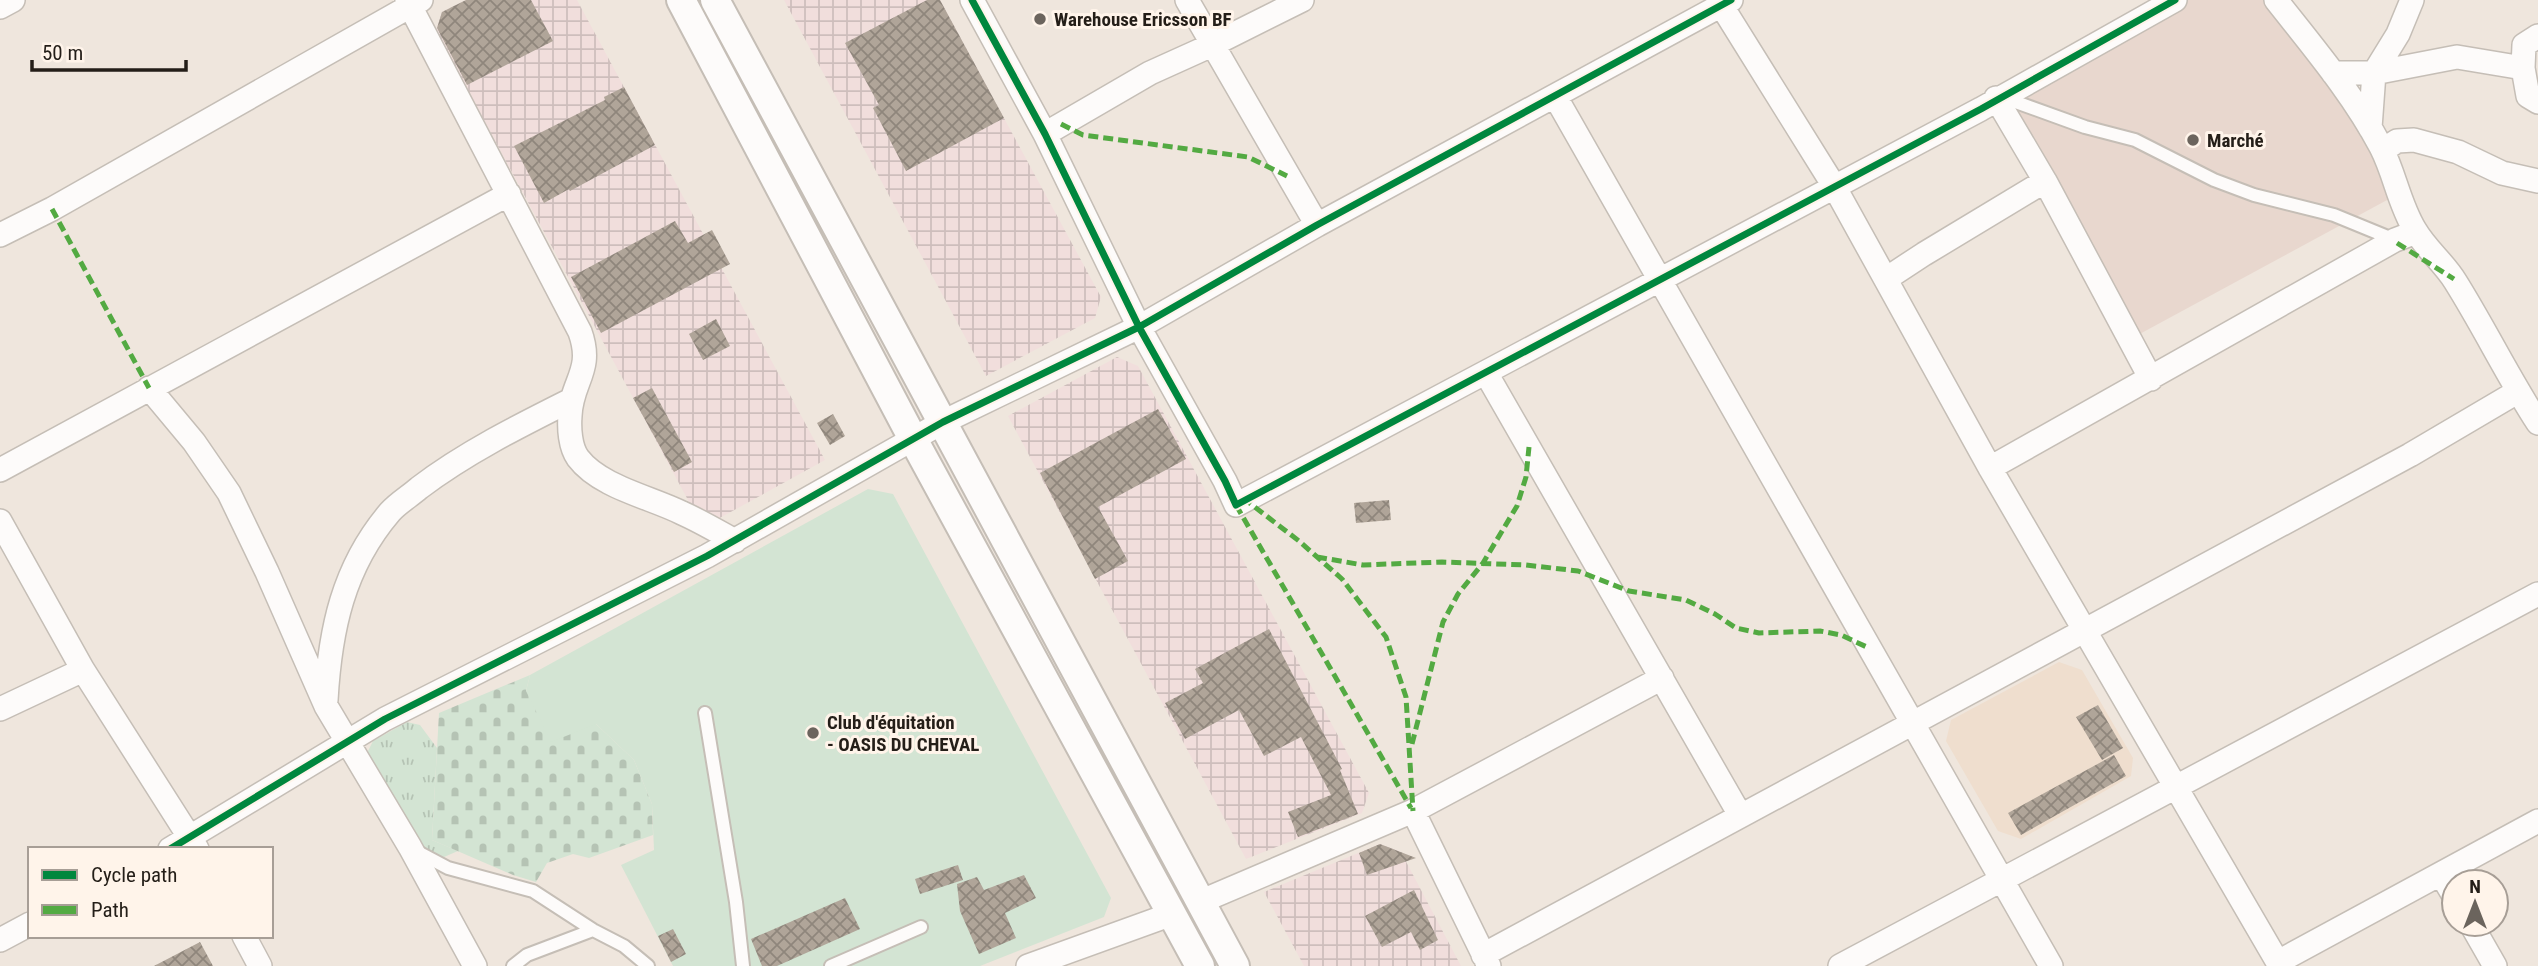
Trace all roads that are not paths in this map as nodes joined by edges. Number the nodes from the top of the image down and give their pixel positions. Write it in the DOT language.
graph roads {
  1 [pos="13,0"];
  2 [pos="681,0"];
  3 [pos="715,0"];
  4 [pos="972,0"];
  5 [pos="1187,0"];
  6 [pos="1302,0"];
  7 [pos="2175,0"];
  8 [pos="2276,0"];
  9 [pos="2412,0"];
  10 [pos="413,2"];
  11 [pos="1724,2"];
  12 [pos="0,7"];
  13 [pos="2538,36"];
  14 [pos="1212,45"];
  15 [pos="2523,68"];
  16 [pos="2333,73"];
  17 [pos="2374,73"];
  18 [pos="1555,96"];
  19 [pos="1998,97"];
  20 [pos="2538,102"];
  21 [pos="2370,128"];
  22 [pos="1045,134"];
  23 [pos="2383,150"];
  24 [pos="2045,181"];
  25 [pos="2538,181"];
  26 [pos="1834,186"];
  27 [pos="509,194"];
  28 [pos="1317,225"];
  29 [pos="0,235"];
  30 [pos="2406,236"];
  31 [pos="1886,279"];
  32 [pos="1658,280"];
  33 [pos="1139,327"];
  34 [pos="1486,373"];
  35 [pos="2151,379"];
  36 [pos="149,388"];
  37 [pos="2517,392"];
  38 [pos="571,400"];
  39 [pos="943,422"];
  40 [pos="2538,423"];
  41 [pos="913,439"];
  42 [pos="1990,468"];
  43 [pos="0,470"];
  44 [pos="0,521"];
  45 [pos="734,541"];
  46 [pos="2538,594"];
  47 [pos="2084,631"];
  48 [pos="83,670"];
  49 [pos="1662,678"];
  50 [pos="326,706"];
  51 [pos="0,709"];
  52 [pos="705,713"];
  53 [pos="1912,723"];
  54 [pos="347,741"];
  55 [pos="2175,787"];
  56 [pos="1413,811"];
  57 [pos="1740,814"];
  58 [pos="2538,821"];
  59 [pos="194,843"];
  60 [pos="410,847"];
  61 [pos="2452,868"];
  62 [pos="2440,875"];
  63 [pos="2002,880"];
  64 [pos="1202,901"];
  65 [pos="1172,914"];
  66 [pos="28,925"];
  67 [pos="921,927"];
  68 [pos="593,930"];
  69 [pos="245,938"];
  70 [pos="2478,938"];
  71 [pos="0,940"];
  72 [pos="1486,961"];
  73 [pos="2279,964"];
  74 [pos="260,966"];
  75 [pos="475,966"];
  76 [pos="513,966"];
  77 [pos="648,966"];
  78 [pos="743,966"];
  79 [pos="831,966"];
  80 [pos="1028,966"];
  81 [pos="1200,966"];
  82 [pos="1236,966"];
  83 [pos="1840,966"];
  84 [pos="2052,966"];
  85 [pos="2495,966"];
  1 -- 12 [label="street"];
  2 -- 41 [label="street"];
  3 -- 39 [label="street"];
  4 -- 22 [label="street"];
  5 -- 14 [label="street"];
  6 -- 14 [label="street"];
  7 -- 19 [label="street"];
  8 -- 16 [label="street"];
  9 -- 17 [label="street"];
  10 -- 27 [label="street"];
  10 -- 29 [label="street"];
  11 -- 18 [label="street"];
  11 -- 26 [label="street"];
  13 -- 15 [label="street"];
  14 -- 22 [label="street"];
  14 -- 28 [label="street"];
  15 -- 17 [label="street"];
  15 -- 20 [label="street"];
  16 -- 17 [label="street"];
  16 -- 21 [label="street"];
  17 -- 21 [label="street"];
  18 -- 28 [label="street"];
  18 -- 32 [label="street"];
  19 -- 24 [label="street"];
  19 -- 26 [label="street"];
  19 -- 30 [label="lane"];
  21 -- 23 [label="street"];
  22 -- 33 [label="street"];
  23 -- 25 [label="street"];
  23 -- 30 [label="street"];
  24 -- 31 [label="street"];
  24 -- 35 [label="street"];
  26 -- 31 [label="street"];
  26 -- 32 [label="street"];
  27 -- 36 [label="street"];
  27 -- 38 [label="street"];
  28 -- 33 [label="street"];
  30 -- 35 [label="street"];
  30 -- 37 [label="street"];
  31 -- 42 [label="street"];
  32 -- 34 [label="street"];
  32 -- 53 [label="street"];
  33 -- 34 [label="street"];
  33 -- 39 [label="street"];
  34 -- 49 [label="street"];
  35 -- 42 [label="street"];
  36 -- 43 [label="street"];
  36 -- 50 [label="street"];
  37 -- 40 [label="street"];
  37 -- 47 [label="street"];
  38 -- 45 [label="street"];
  38 -- 50 [label="street"];
  39 -- 41 [label="street"];
  39 -- 64 [label="street"];
  41 -- 45 [label="street"];
  41 -- 65 [label="street"];
  42 -- 47 [label="street"];
  44 -- 48 [label="street"];
  45 -- 54 [label="street"];
  46 -- 55 [label="street"];
  47 -- 53 [label="street"];
  47 -- 55 [label="street"];
  48 -- 51 [label="street"];
  48 -- 59 [label="street"];
  49 -- 56 [label="street"];
  49 -- 57 [label="street"];
  50 -- 54 [label="street"];
  52 -- 78 [label="lane"];
  53 -- 57 [label="street"];
  53 -- 63 [label="street"];
  54 -- 59 [label="street"];
  54 -- 60 [label="street"];
  55 -- 63 [label="street"];
  55 -- 73 [label="street"];
  56 -- 64 [label="street"];
  56 -- 72 [label="street"];
  57 -- 72 [label="street"];
  58 -- 61 [label="street"];
  60 -- 68 [label="lane"];
  60 -- 75 [label="street"];
  62 -- 73 [label="street"];
  63 -- 83 [label="street"];
  63 -- 84 [label="street"];
  64 -- 82 [label="street"];
  65 -- 80 [label="street"];
  65 -- 81 [label="street"];
  66 -- 71 [label="street"];
  67 -- 79 [label="lane"];
  68 -- 76 [label="lane"];
  68 -- 77 [label="lane"];
  69 -- 74 [label="street"];
  70 -- 85 [label="street"];
}
